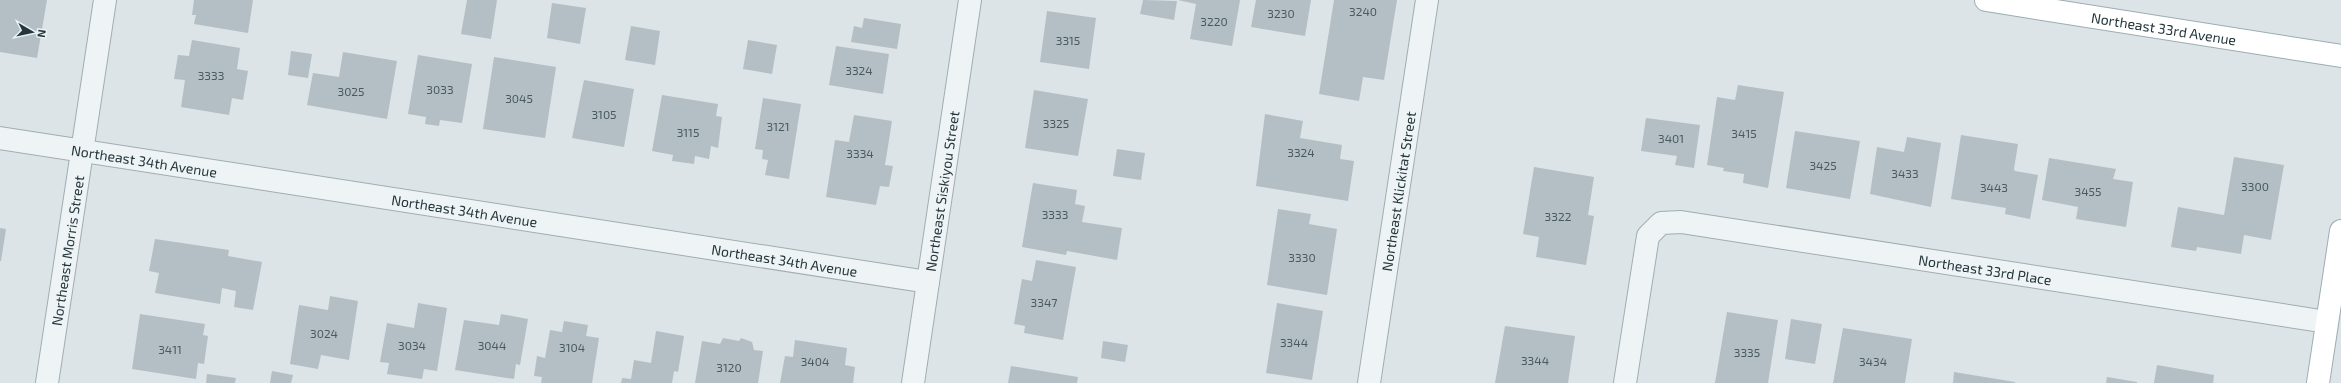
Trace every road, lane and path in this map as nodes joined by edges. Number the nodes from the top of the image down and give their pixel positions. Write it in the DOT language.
graph roads {
  1 [pos="105,0"];
  2 [pos="970,0"];
  3 [pos="1427,0"];
  4 [pos="1986,0"];
  5 [pos="2341,56"];
  6 [pos="0,138"];
  7 [pos="83,151"];
  8 [pos="2341,231"];
  9 [pos="928,282"];
  10 [pos="2327,322"];
  11 [pos="47,383"];
  12 [pos="913,383"];
  13 [pos="1369,383"];
  14 [pos="1625,383"];
  15 [pos="2318,383"];
  1 -- 7 [label="street, Northeast Morris Street"];
  2 -- 9 [label="street, Northeast Siskiyou Street"];
  3 -- 13 [label="street, Northeast Klickitat Street"];
  4 -- 5 [label="main road, Northeast 33rd Avenue"];
  6 -- 7 [label="street, Northeast 34th Avenue"];
  7 -- 9 [label="street, Northeast 34th Avenue"];
  7 -- 11 [label="street, Northeast Morris Street"];
  8 -- 10 [label="main road"];
  9 -- 12 [label="street, Northeast Siskiyou Street"];
  10 -- 14 [label="street, Northeast 33rd Place"];
  10 -- 15 [label="main road"];
}
